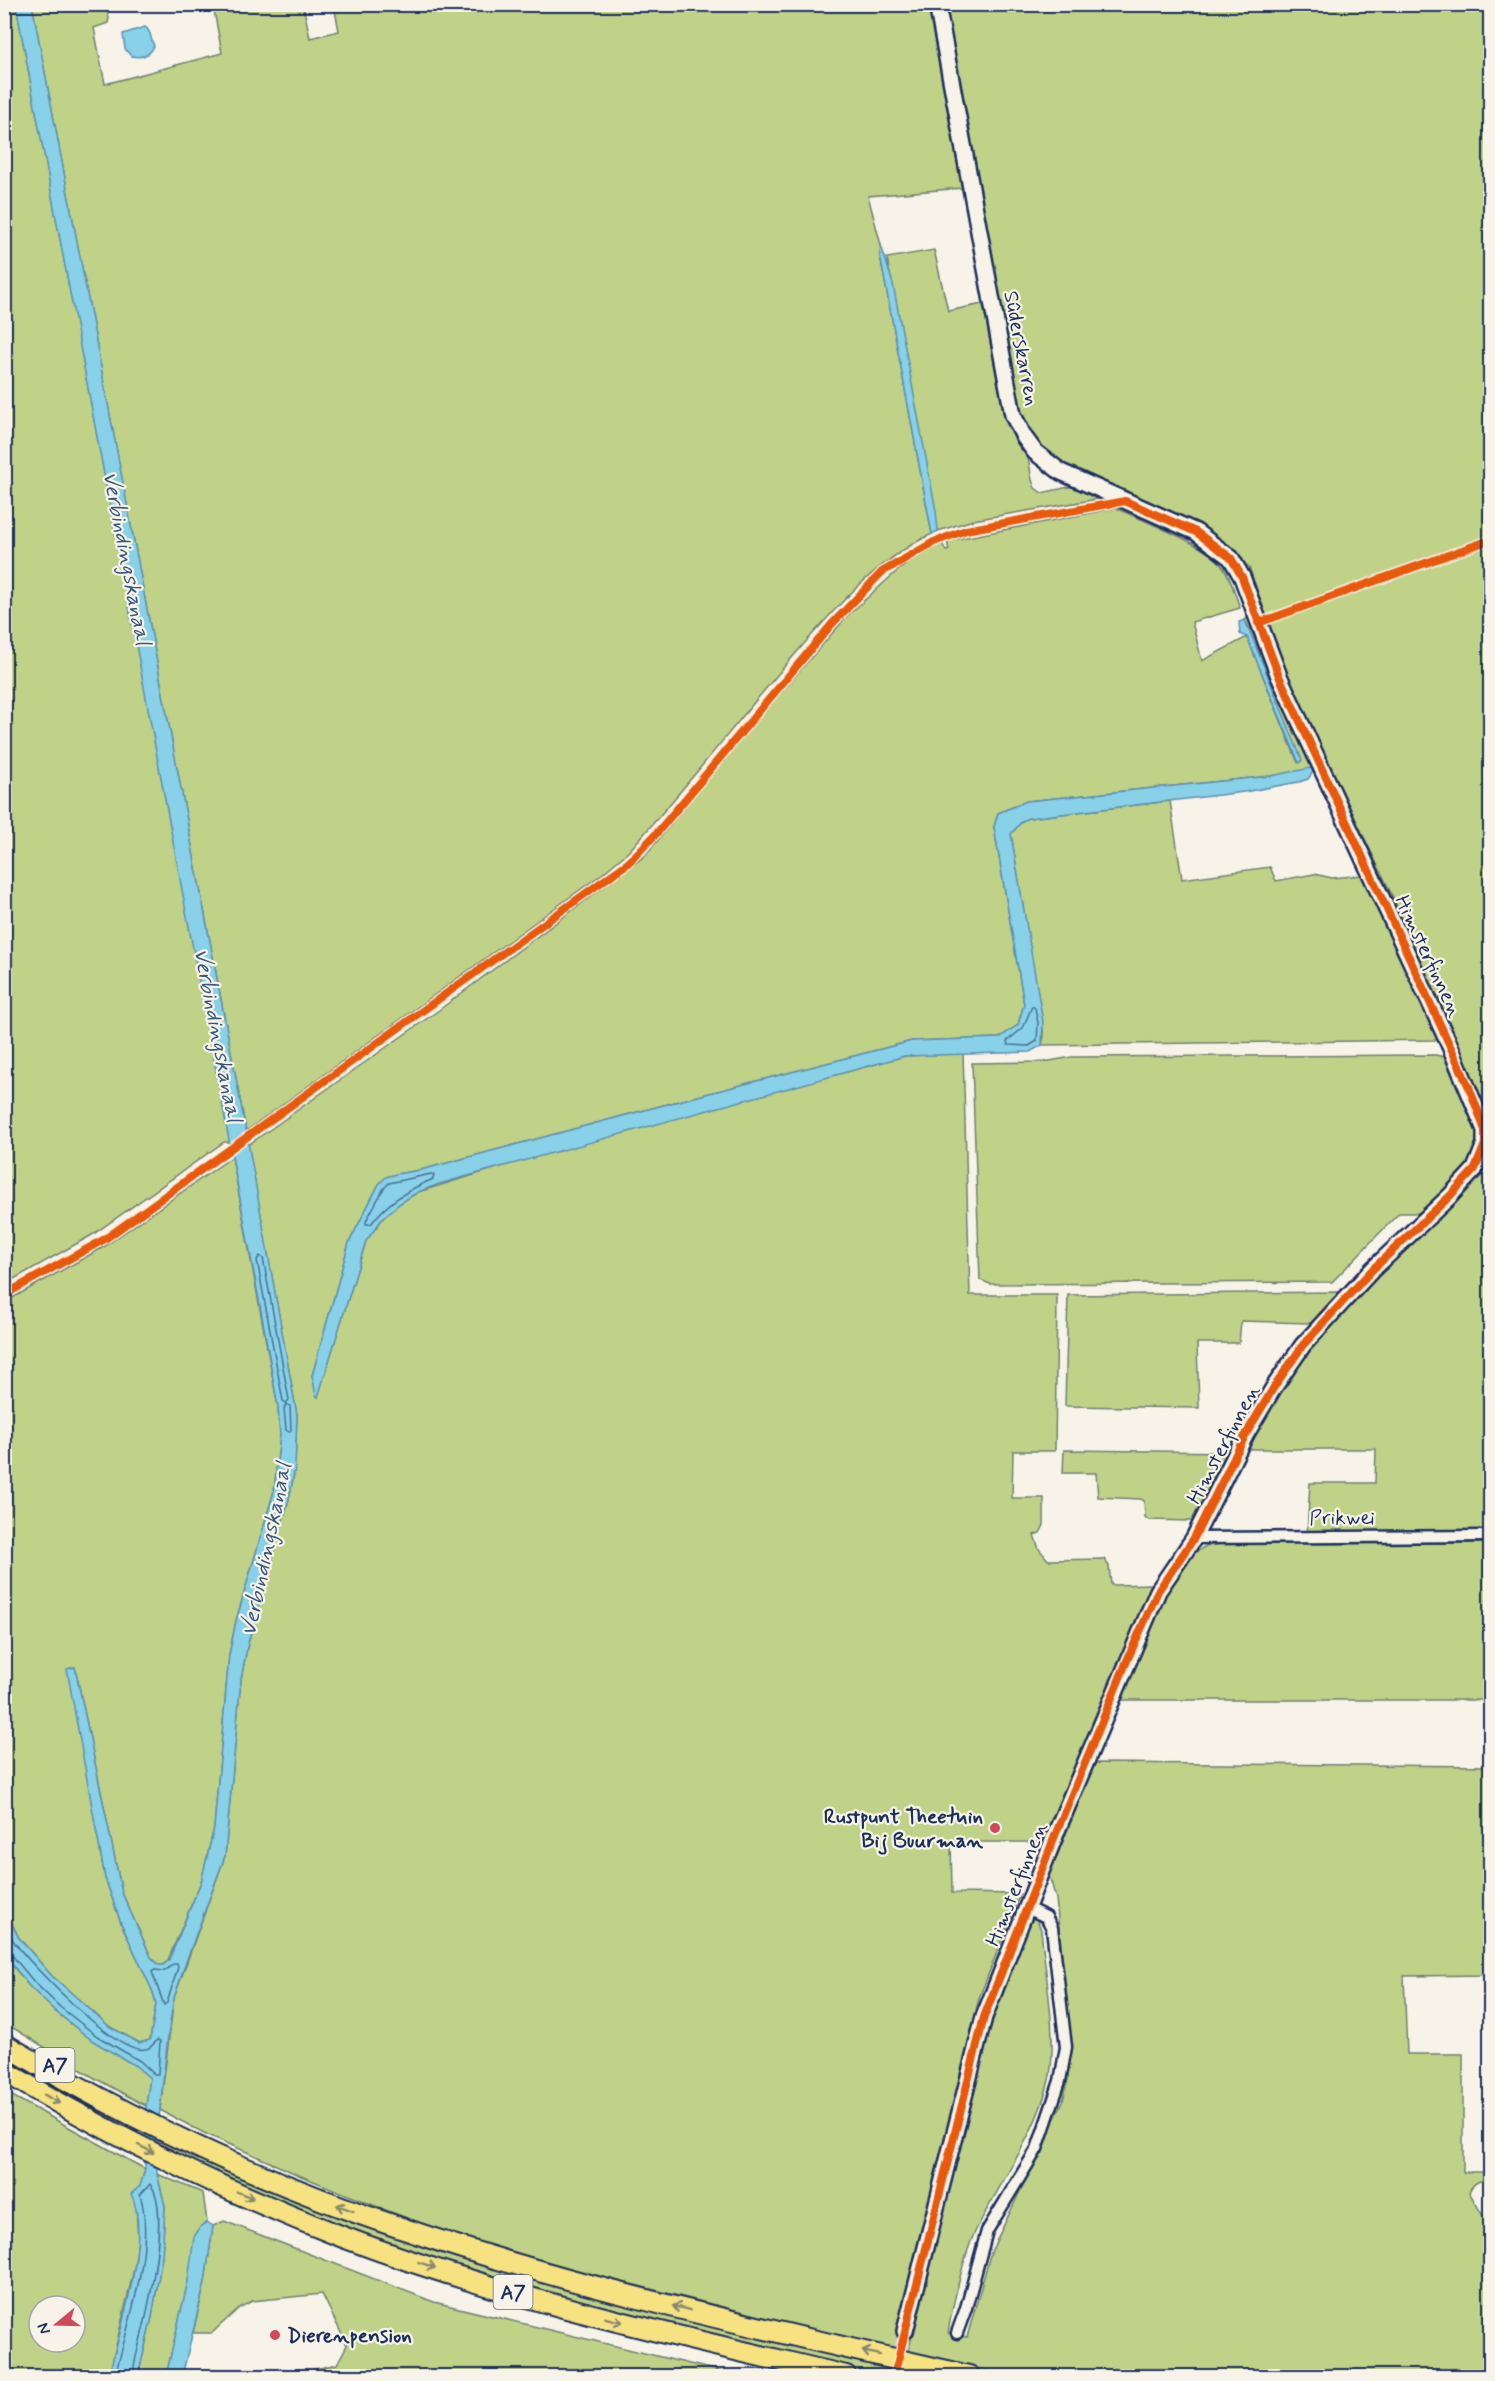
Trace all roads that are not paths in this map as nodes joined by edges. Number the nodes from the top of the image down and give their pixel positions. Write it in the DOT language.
graph roads {
  1 [pos="937,4"];
  2 [pos="1242,577"];
  3 [pos="1488,1145"];
  4 [pos="1491,1536"];
  5 [pos="1194,1538"];
  6 [pos="1027,1908"];
  7 [pos="4,2032"];
  8 [pos="4,2044"];
  9 [pos="4,2071"];
  10 [pos="104,2100"];
  11 [pos="905,2331"];
  12 [pos="957,2333"];
  13 [pos="846,2376"];
  14 [pos="969,2376"];
  1 -- 2 [label="street, Sûderskarren"];
  2 -- 3 [label="street, Himsterfinnen"];
  3 -- 5 [label="street, Himsterfinnen"];
  4 -- 5 [label="street, Prikwei"];
  5 -- 6 [label="street, Himsterfinnen"];
  6 -- 11 [label="street, Himsterfinnen"];
  6 -- 12 [label="street, Himsterfinnen"];
  7 -- 10 [label="highway, A7"];
  8 -- 10 [label="highway, A7"];
  9 -- 13 [label="highway, A7, one-way"];
  14 -- 10 [label="highway, A7, one-way"];
}
